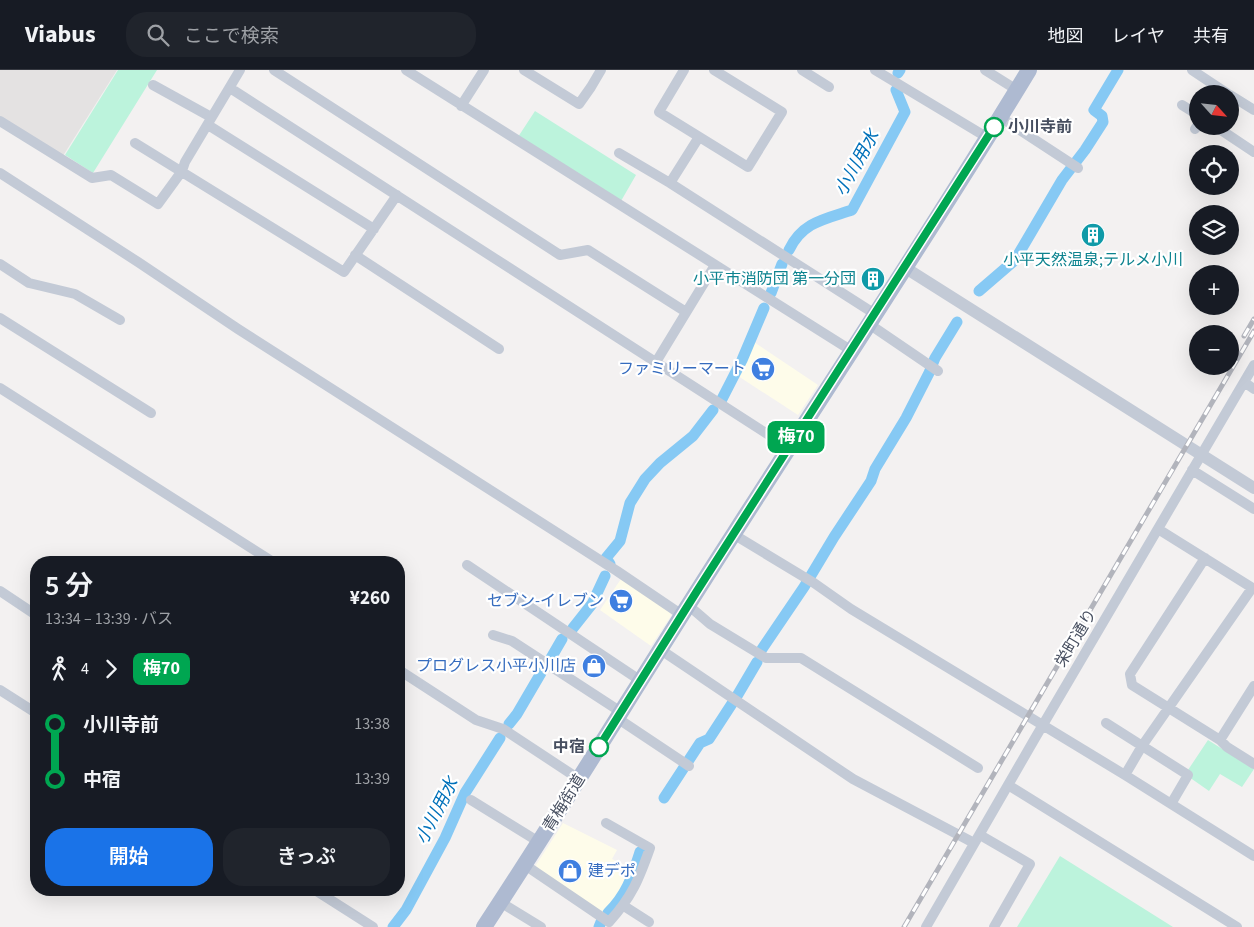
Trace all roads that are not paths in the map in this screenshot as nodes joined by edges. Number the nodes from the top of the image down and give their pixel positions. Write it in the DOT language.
graph roads {
  1 [pos="240,70"];
  2 [pos="274,70"];
  3 [pos="406,70"];
  4 [pos="484,70"];
  5 [pos="524,70"];
  6 [pos="601,70"];
  7 [pos="714,70"];
  8 [pos="802,70"];
  9 [pos="875,70"];
  10 [pos="985,70"];
  11 [pos="1029,70"];
  12 [pos="1192,70"];
  13 [pos="680,72"];
  14 [pos="153,85"];
  15 [pos="1213,85"];
  16 [pos="829,87"];
  17 [pos="230,88"];
  18 [pos="1017,90"];
  19 [pos="1239,102"];
  20 [pos="1182,105"];
  21 [pos="461,106"];
  22 [pos="1189,109"];
  23 [pos="1254,110"];
  24 [pos="1000,117"];
  25 [pos="0,121"];
  26 [pos="210,121"];
  27 [pos="1228,135"];
  28 [pos="699,137"];
  29 [pos="988,138"];
  30 [pos="135,143"];
  31 [pos="1254,152"];
  32 [pos="619,153"];
  33 [pos="1074,166"];
  34 [pos="182,171"];
  35 [pos="0,173"];
  36 [pos="670,183"];
  37 [pos="397,195"];
  38 [pos="374,229"];
  39 [pos="355,255"];
  40 [pos="0,264"];
  41 [pos="715,265"];
  42 [pos="904,267"];
  43 [pos="686,312"];
  44 [pos="0,318"];
  45 [pos="872,319"];
  46 [pos="120,320"];
  47 [pos="499,349"];
  48 [pos="852,351"];
  49 [pos="656,362"];
  50 [pos="1254,365"];
  51 [pos="938,371"];
  52 [pos="1244,382"];
  53 [pos="0,388"];
  54 [pos="1254,389"];
  55 [pos="151,413"];
  56 [pos="789,448"];
  57 [pos="1201,454"];
  58 [pos="1192,470"];
  59 [pos="1254,488"];
  60 [pos="1254,509"];
  61 [pos="1158,529"];
  62 [pos="733,534"];
  63 [pos="264,556"];
  64 [pos="1205,558"];
  65 [pos="467,565"];
  66 [pos="1253,588"];
  67 [pos="0,591"];
  68 [pos="685,610"];
  69 [pos="30,611"];
  70 [pos="493,635"];
  71 [pos="661,650"];
  72 [pos="405,674"];
  73 [pos="641,681"];
  74 [pos="1254,686"];
  75 [pos="0,690"];
  76 [pos="1168,708"];
  77 [pos="30,709"];
  78 [pos="619,715"];
  79 [pos="1106,723"];
  80 [pos="1042,725"];
  81 [pos="1220,740"];
  82 [pos="1142,746"];
  83 [pos="686,764"];
  84 [pos="1254,764"];
  85 [pos="978,768"];
  86 [pos="1125,775"];
  87 [pos="579,779"];
  88 [pos="1008,786"];
  89 [pos="471,800"];
  90 [pos="1171,804"];
  91 [pos="606,823"];
  92 [pos="977,839"];
  93 [pos="539,842"];
  94 [pos="1254,856"];
  95 [pos="525,865"];
  96 [pos="324,896"];
  97 [pos="500,902"];
  98 [pos="624,906"];
  99 [pos="649,922"];
  100 [pos="373,927"];
  101 [pos="484,927"];
  102 [pos="541,927"];
  103 [pos="926,927"];
  104 [pos="994,927"];
  105 [pos="1237,927"];
  1 -- 17 [label="street"];
  2 -- 43 [label="street"];
  3 -- 21 [label="street"];
  4 -- 21 [label="street"];
  5 -- 6 [label="street"];
  7 -- 28 [label="street"];
  8 -- 16 [label="street"];
  9 -- 29 [label="street"];
  10 -- 18 [label="street"];
  11 -- 18 [label="main road, 青梅街道"];
  12 -- 15 [label="street"];
  13 -- 28 [label="street"];
  14 -- 26 [label="street"];
  17 -- 26 [label="street"];
  17 -- 37 [label="street"];
  18 -- 24 [label="main road, 青梅街道"];
  19 -- 23 [label="street"];
  20 -- 22 [label="street"];
  21 -- 41 [label="street"];
  24 -- 29 [label="main road, 青梅街道"];
  24 -- 33 [label="street"];
  25 -- 34 [label="street"];
  26 -- 34 [label="street"];
  26 -- 38 [label="street"];
  27 -- 31 [label="street"];
  28 -- 36 [label="street"];
  29 -- 42 [label="main road, 青梅街道"];
  30 -- 34 [label="street"];
  32 -- 36 [label="street"];
  34 -- 39 [label="street"];
  35 -- 68 [label="street"];
  36 -- 45 [label="street"];
  37 -- 38 [label="street"];
  37 -- 49 [label="street"];
  38 -- 39 [label="street"];
  39 -- 47 [label="street"];
  40 -- 46 [label="street"];
  41 -- 43 [label="street"];
  41 -- 48 [label="street"];
  42 -- 45 [label="main road, 青梅街道"];
  42 -- 57 [label="street"];
  43 -- 49 [label="street"];
  44 -- 55 [label="street"];
  45 -- 48 [label="main road, 青梅街道"];
  45 -- 51 [label="street"];
  48 -- 56 [label="main road, 青梅街道"];
  49 -- 56 [label="street"];
  50 -- 52 [label="street, 栄町通り"];
  52 -- 54 [label="street"];
  52 -- 57 [label="street, 栄町通り"];
  53 -- 63 [label="street"];
  56 -- 62 [label="main road, 青梅街道"];
  57 -- 58 [label="street, 栄町通り"];
  57 -- 59 [label="street"];
  58 -- 60 [label="street"];
  58 -- 61 [label="street, 栄町通り"];
  61 -- 64 [label="street"];
  61 -- 80 [label="street, 栄町通り"];
  62 -- 68 [label="main road, 青梅街道"];
  62 -- 80 [label="street"];
  64 -- 66 [label="street"];
  64 -- 76 [label="street"];
  65 -- 73 [label="street"];
  66 -- 76 [label="street"];
  67 -- 69 [label="street"];
  68 -- 71 [label="main road, 青梅街道"];
  68 -- 85 [label="street"];
  70 -- 78 [label="street"];
  71 -- 73 [label="main road, 青梅街道"];
  71 -- 92 [label="street"];
  72 -- 87 [label="street"];
  73 -- 78 [label="main road, 青梅街道"];
  74 -- 81 [label="street"];
  75 -- 77 [label="street"];
  76 -- 81 [label="street"];
  76 -- 82 [label="street"];
  78 -- 83 [label="street"];
  78 -- 87 [label="main road, 青梅街道"];
  79 -- 82 [label="street"];
  80 -- 86 [label="street"];
  80 -- 88 [label="street, 栄町通り"];
  81 -- 84 [label="street"];
  82 -- 86 [label="street"];
  82 -- 90 [label="street"];
  86 -- 90 [label="street"];
  87 -- 93 [label="main road, 青梅街道"];
  88 -- 92 [label="street, 栄町通り"];
  88 -- 105 [label="street"];
  89 -- 93 [label="street"];
  90 -- 94 [label="street"];
  91 -- 98 [label="street"];
  92 -- 103 [label="street, 栄町通り"];
  92 -- 104 [label="street"];
  93 -- 95 [label="main road, 青梅街道"];
  95 -- 97 [label="main road, 青梅街道"];
  95 -- 98 [label="street"];
  96 -- 100 [label="street"];
  97 -- 101 [label="main road, 青梅街道"];
  97 -- 102 [label="street"];
  98 -- 99 [label="street"];
}
